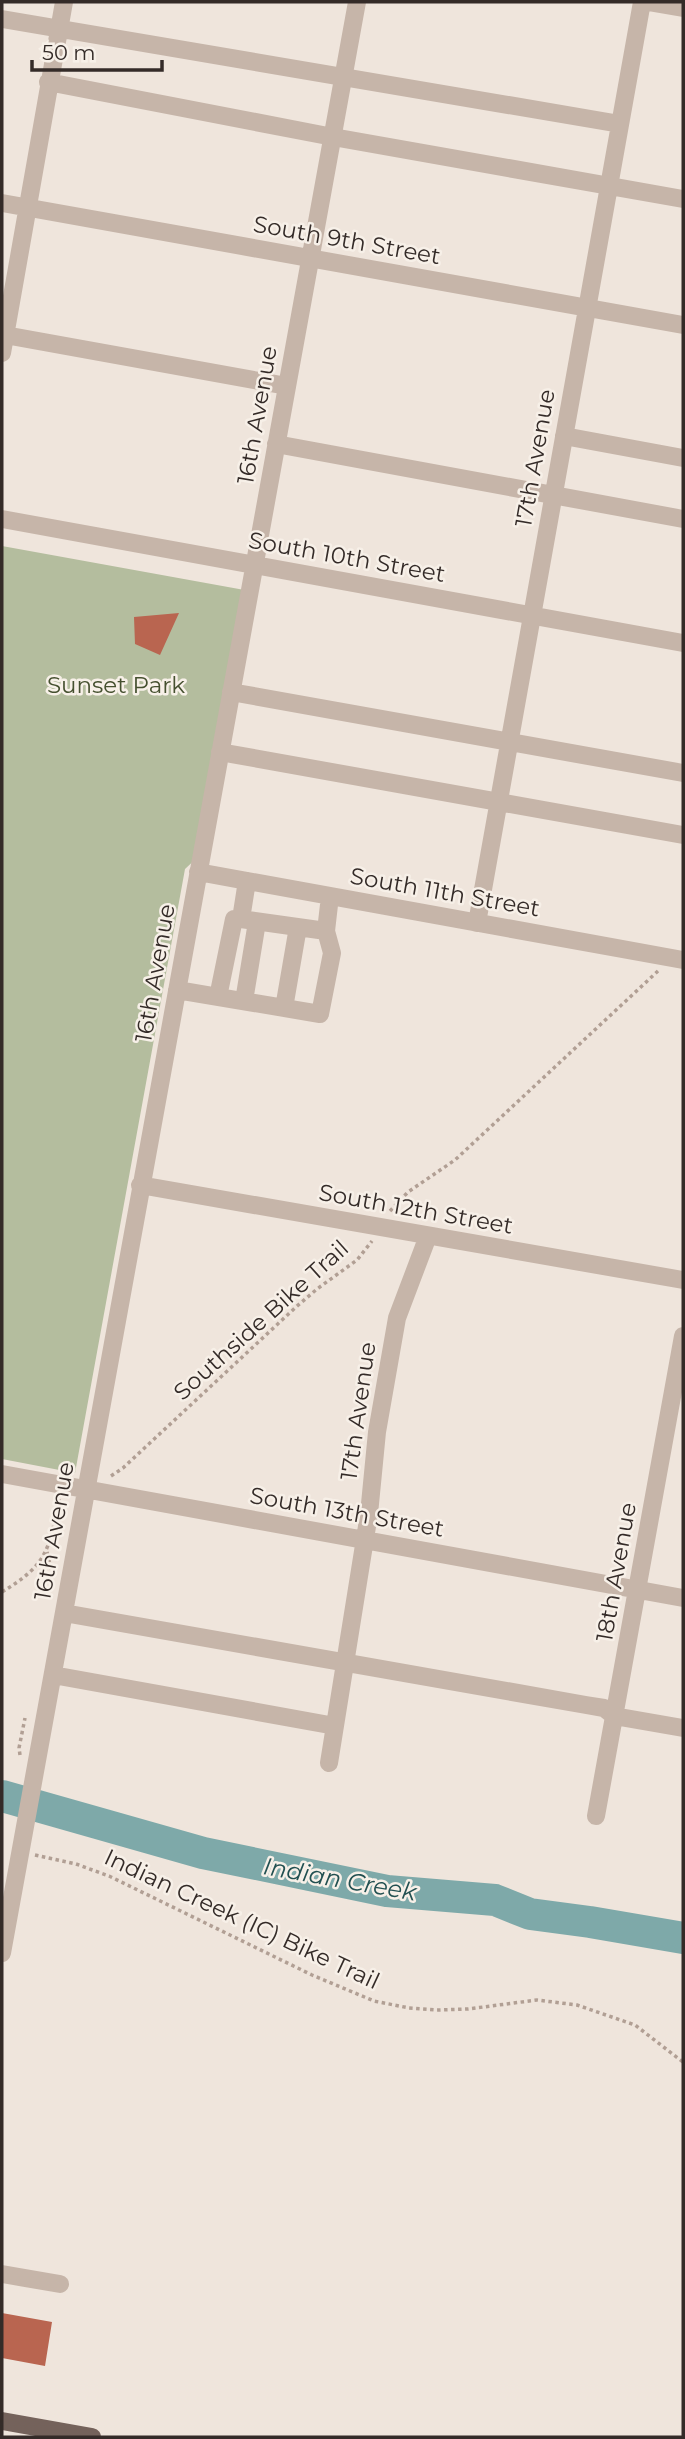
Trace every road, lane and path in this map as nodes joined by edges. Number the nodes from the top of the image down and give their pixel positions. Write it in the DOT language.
graph roads {
  1 [pos="64,2"];
  2 [pos="358,2"];
  3 [pos="642,2"];
  4 [pos="648,2"];
  5 [pos="683,8"];
  6 [pos="2,19"];
  7 [pos="59,29"];
  8 [pos="344,77"];
  9 [pos="48,82"];
  10 [pos="620,124"];
  11 [pos="333,137"];
  12 [pos="609,186"];
  13 [pos="683,199"];
  14 [pos="2,203"];
  15 [pos="28,208"];
  16 [pos="311,258"];
  17 [pos="587,308"];
  18 [pos="683,326"];
  19 [pos="5,335"];
  20 [pos="2,353"];
  21 [pos="287,386"];
  22 [pos="564,436"];
  23 [pos="276,444"];
  24 [pos="683,458"];
  25 [pos="553,495"];
  26 [pos="2,519"];
  27 [pos="683,519"];
  28 [pos="254,565"];
  29 [pos="532,615"];
  30 [pos="683,643"];
  31 [pos="231,692"];
  32 [pos="509,741"];
  33 [pos="220,752"];
  34 [pos="683,773"];
  35 [pos="499,803"];
  36 [pos="683,835"];
  37 [pos="198,872"];
  38 [pos="247,881"];
  39 [pos="330,896"];
  40 [pos="244,920"];
  41 [pos="478,923"];
  42 [pos="298,928"];
  43 [pos="326,931"];
  44 [pos="678,959"];
  45 [pos="177,990"];
  46 [pos="218,997"];
  47 [pos="244,1001"];
  48 [pos="284,1008"];
  49 [pos="140,1185"];
  50 [pos="381,1227"];
  51 [pos="428,1236"];
  52 [pos="683,1280"];
  53 [pos="683,1336"];
  54 [pos="677,1407"];
  55 [pos="2,1474"];
  56 [pos="112,1476"];
  57 [pos="86,1489"];
  58 [pos="57,1511"];
  59 [pos="365,1540"];
  60 [pos="638,1590"];
  61 [pos="2,1592"];
  62 [pos="683,1598"];
  63 [pos="64,1613"];
  64 [pos="345,1663"];
  65 [pos="53,1675"];
  66 [pos="614,1716"];
  67 [pos="335,1726"];
  68 [pos="683,1728"];
  69 [pos="329,1763"];
  70 [pos="596,1816"];
  71 [pos="22,1853"];
  72 [pos="2,1953"];
  73 [pos="683,2062"];
  74 [pos="2,2274"];
  75 [pos="61,2284"];
  76 [pos="2,2421"];
  77 [pos="92,2437"];
  1 -- 7 [label="street"];
  2 -- 8 [label="street, 16th Avenue"];
  3 -- 10 [label="street, 17th Avenue"];
  4 -- 5 [label="street"];
  6 -- 7 [label="street"];
  7 -- 8 [label="street"];
  7 -- 9 [label="street"];
  8 -- 10 [label="street"];
  8 -- 11 [label="street, 16th Avenue"];
  9 -- 11 [label="street"];
  9 -- 15 [label="street"];
  10 -- 12 [label="street, 17th Avenue"];
  11 -- 12 [label="street"];
  11 -- 16 [label="street, 16th Avenue"];
  12 -- 13 [label="street"];
  12 -- 17 [label="street, 17th Avenue"];
  14 -- 15 [label="street, South 9th Street"];
  15 -- 16 [label="street, South 9th Street"];
  15 -- 19 [label="street"];
  16 -- 17 [label="street, South 9th Street"];
  16 -- 21 [label="street, 16th Avenue"];
  17 -- 18 [label="street, South 9th Street"];
  17 -- 22 [label="street, 17th Avenue"];
  19 -- 20 [label="street"];
  19 -- 21 [label="street"];
  21 -- 23 [label="street, 16th Avenue"];
  22 -- 24 [label="street"];
  22 -- 25 [label="street, 17th Avenue"];
  23 -- 25 [label="street"];
  23 -- 28 [label="street, 16th Avenue"];
  25 -- 27 [label="street"];
  25 -- 29 [label="street, 17th Avenue"];
  26 -- 28 [label="street, South 10th Street"];
  28 -- 29 [label="street, South 10th Street"];
  28 -- 31 [label="street, 16th Avenue"];
  29 -- 30 [label="street, South 10th Street"];
  29 -- 32 [label="street, 17th Avenue"];
  31 -- 32 [label="street"];
  31 -- 33 [label="street, 16th Avenue"];
  32 -- 34 [label="street"];
  32 -- 35 [label="street, 17th Avenue"];
  33 -- 35 [label="street"];
  33 -- 37 [label="street, 16th Avenue"];
  35 -- 36 [label="street"];
  35 -- 41 [label="street, 17th Avenue"];
  37 -- 38 [label="street, South 11th Street"];
  37 -- 45 [label="street, 16th Avenue"];
  38 -- 39 [label="street, South 11th Street"];
  38 -- 40 [label="street"];
  39 -- 41 [label="street, South 11th Street"];
  39 -- 43 [label="street"];
  40 -- 42 [label="street"];
  40 -- 46 [label="street"];
  40 -- 47 [label="street"];
  41 -- 44 [label="street, South 11th Street"];
  42 -- 43 [label="street"];
  42 -- 48 [label="street"];
  43 -- 48 [label="street"];
  44 -- 50 [label="path, Southside Bike Trail"];
  45 -- 46 [label="street"];
  45 -- 49 [label="street, 16th Avenue"];
  46 -- 47 [label="street"];
  47 -- 48 [label="street"];
  49 -- 50 [label="street, South 12th Street"];
  49 -- 57 [label="street, 16th Avenue"];
  50 -- 51 [label="street, South 12th Street"];
  50 -- 56 [label="path, Southside Bike Trail"];
  51 -- 52 [label="street, South 12th Street"];
  51 -- 59 [label="street, 17th Avenue"];
  53 -- 54 [label="street, 18th Avenue"];
  54 -- 60 [label="street, 18th Avenue"];
  55 -- 57 [label="street, South 13th Street"];
  57 -- 59 [label="street, South 13th Street"];
  57 -- 63 [label="street, 16th Avenue"];
  58 -- 61 [label="path"];
  59 -- 60 [label="street, South 13th Street"];
  59 -- 64 [label="street, 17th Avenue"];
  60 -- 62 [label="street, South 13th Street"];
  60 -- 66 [label="street, 18th Avenue"];
  63 -- 64 [label="street"];
  63 -- 65 [label="street, 16th Avenue"];
  64 -- 66 [label="street"];
  64 -- 67 [label="street, 17th Avenue"];
  65 -- 67 [label="street"];
  65 -- 71 [label="street, 16th Avenue"];
  66 -- 68 [label="street"];
  66 -- 70 [label="street, 18th Avenue"];
  67 -- 69 [label="street, 17th Avenue"];
  71 -- 72 [label="street, 16th Avenue"];
  71 -- 73 [label="path, Indian Creek (IC) Bike Trail"];
  74 -- 75 [label="street"];
  76 -- 77 [label="main road"];
}
